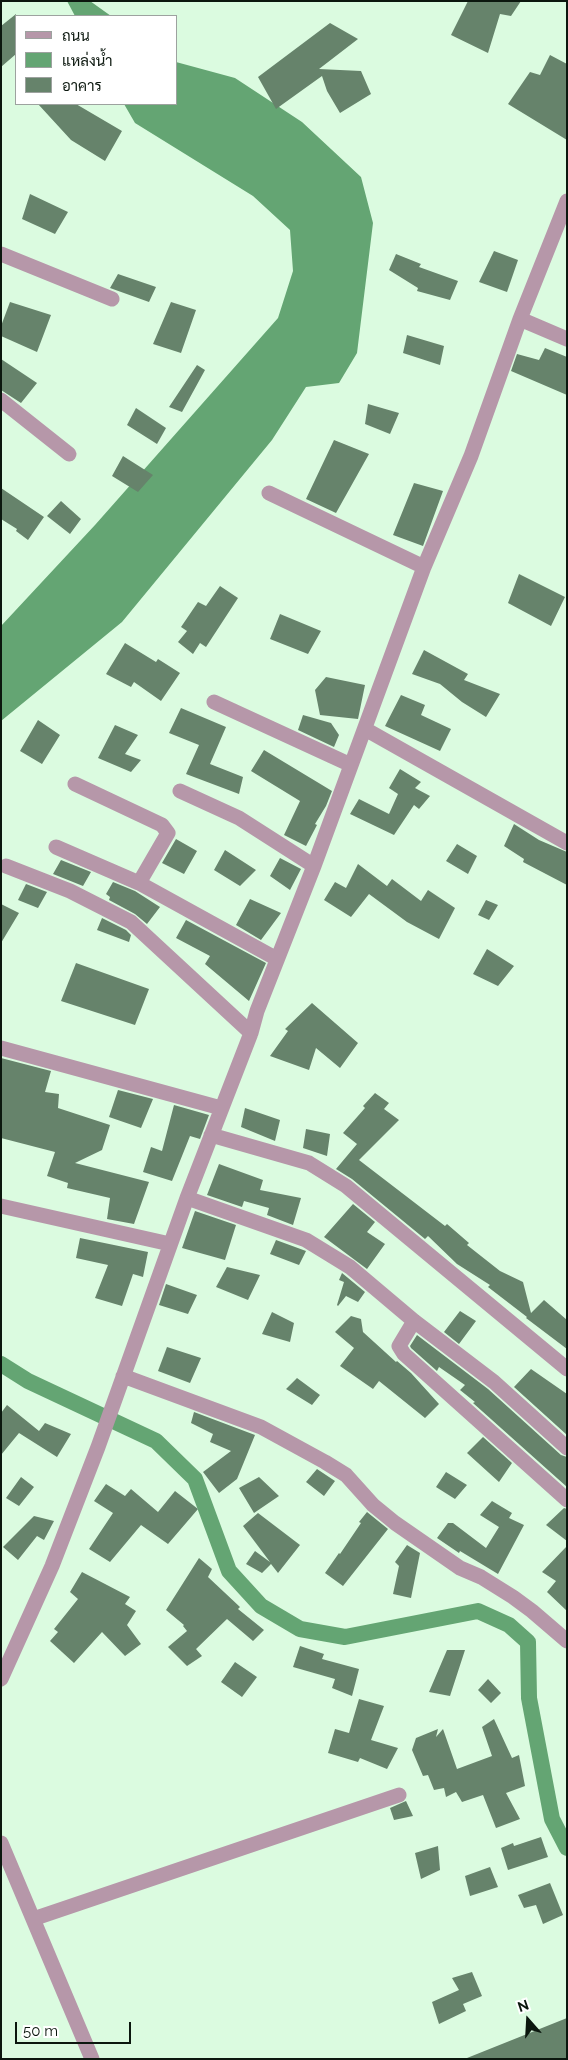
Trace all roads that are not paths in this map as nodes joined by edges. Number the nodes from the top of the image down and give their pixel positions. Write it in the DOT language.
graph roads {
  1 [pos="567,202"];
  2 [pos="1,254"];
  3 [pos="112,300"];
  4 [pos="520,319"];
  5 [pos="567,339"];
  6 [pos="1,400"];
  7 [pos="69,454"];
  8 [pos="269,493"];
  9 [pos="424,567"];
  10 [pos="214,702"];
  11 [pos="365,729"];
  12 [pos="352,765"];
  13 [pos="75,784"];
  14 [pos="180,791"];
  15 [pos="567,843"];
  16 [pos="56,847"];
  17 [pos="6,866"];
  18 [pos="314,866"];
  19 [pos="139,883"];
  20 [pos="277,958"];
  21 [pos="251,1033"];
  22 [pos="1,1048"];
  23 [pos="222,1108"];
  24 [pos="210,1135"];
  25 [pos="187,1198"];
  26 [pos="1,1206"];
  27 [pos="170,1244"];
  28 [pos="414,1321"];
  29 [pos="567,1368"];
  30 [pos="122,1378"];
  31 [pos="567,1448"];
  32 [pos="567,1500"];
  33 [pos="567,1641"];
  34 [pos="1,1679"];
  35 [pos="399,1795"];
  36 [pos="1,1843"];
  37 [pos="32,1919"];
  38 [pos="92,2059"];
  1 -- 4 [label="street"];
  2 -- 3 [label="street"];
  4 -- 5 [label="street"];
  4 -- 9 [label="street"];
  6 -- 7 [label="street"];
  8 -- 9 [label="street"];
  9 -- 11 [label="street"];
  10 -- 12 [label="street"];
  11 -- 12 [label="street"];
  11 -- 15 [label="street"];
  12 -- 18 [label="street"];
  13 -- 19 [label="street"];
  14 -- 18 [label="street"];
  16 -- 19 [label="street"];
  17 -- 21 [label="street"];
  18 -- 20 [label="street"];
  19 -- 20 [label="street"];
  20 -- 21 [label="street"];
  21 -- 23 [label="street"];
  22 -- 23 [label="street"];
  23 -- 24 [label="street"];
  24 -- 25 [label="street"];
  24 -- 29 [label="street"];
  25 -- 27 [label="street"];
  25 -- 28 [label="street"];
  26 -- 27 [label="street"];
  27 -- 30 [label="street"];
  28 -- 31 [label="street"];
  28 -- 32 [label="street"];
  30 -- 33 [label="street"];
  30 -- 34 [label="street"];
  35 -- 37 [label="street"];
  36 -- 37 [label="street"];
  37 -- 38 [label="street"];
}
